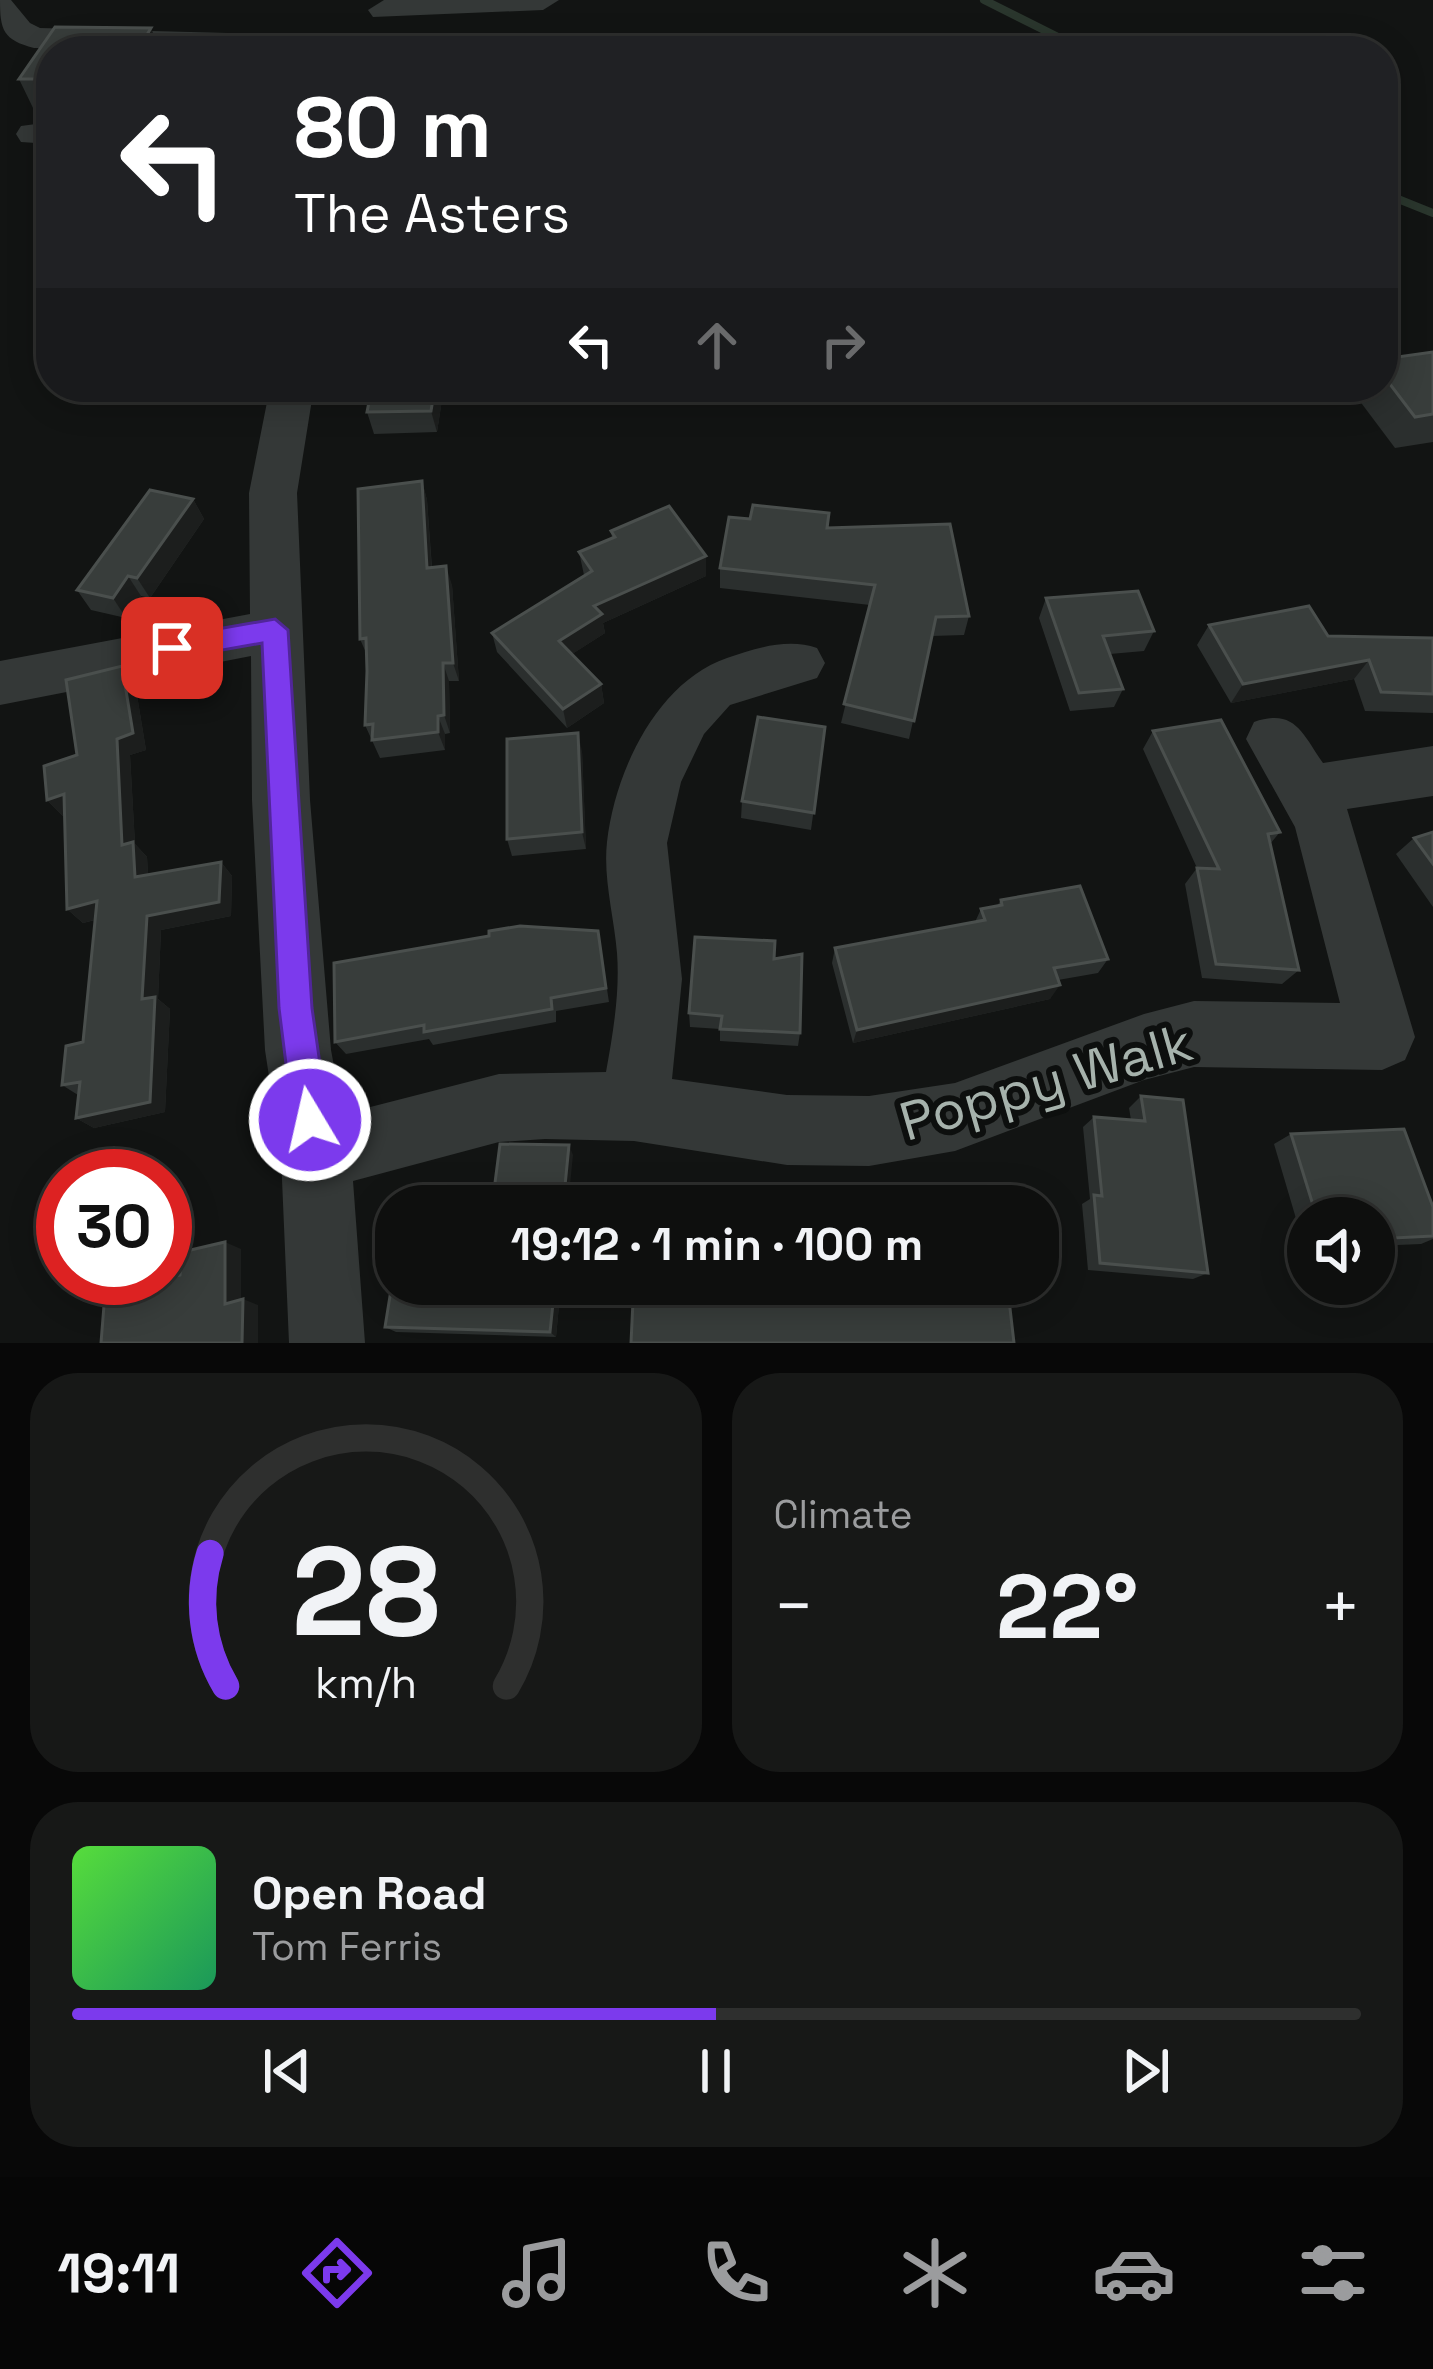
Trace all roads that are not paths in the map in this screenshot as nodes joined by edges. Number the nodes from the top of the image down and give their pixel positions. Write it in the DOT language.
graph roads {
  1 [pos="543,0"];
  2 [pos="384,5"];
  3 [pos="0,7"];
  4 [pos="376,36"];
  5 [pos="36,38"];
  6 [pos="289,402"];
  7 [pos="275,630"];
  8 [pos="798,663"];
  9 [pos="0,683"];
  10 [pos="1433,771"];
  11 [pos="634,1107"];
  12 [pos="316,1156"];
  13 [pos="327,1343"];
  1 -- 2 [label="street"];
  2 -- 4 [label="street"];
  3 -- 5 [label="street"];
  6 -- 7 [label="street"];
  7 -- 9 [label="street"];
  7 -- 12 [label="street"];
  8 -- 11 [label="street"];
  10 -- 11 [label="street, Poppy Walk"];
  11 -- 12 [label="street, Poppy Walk"];
  12 -- 13 [label="street"];
}
